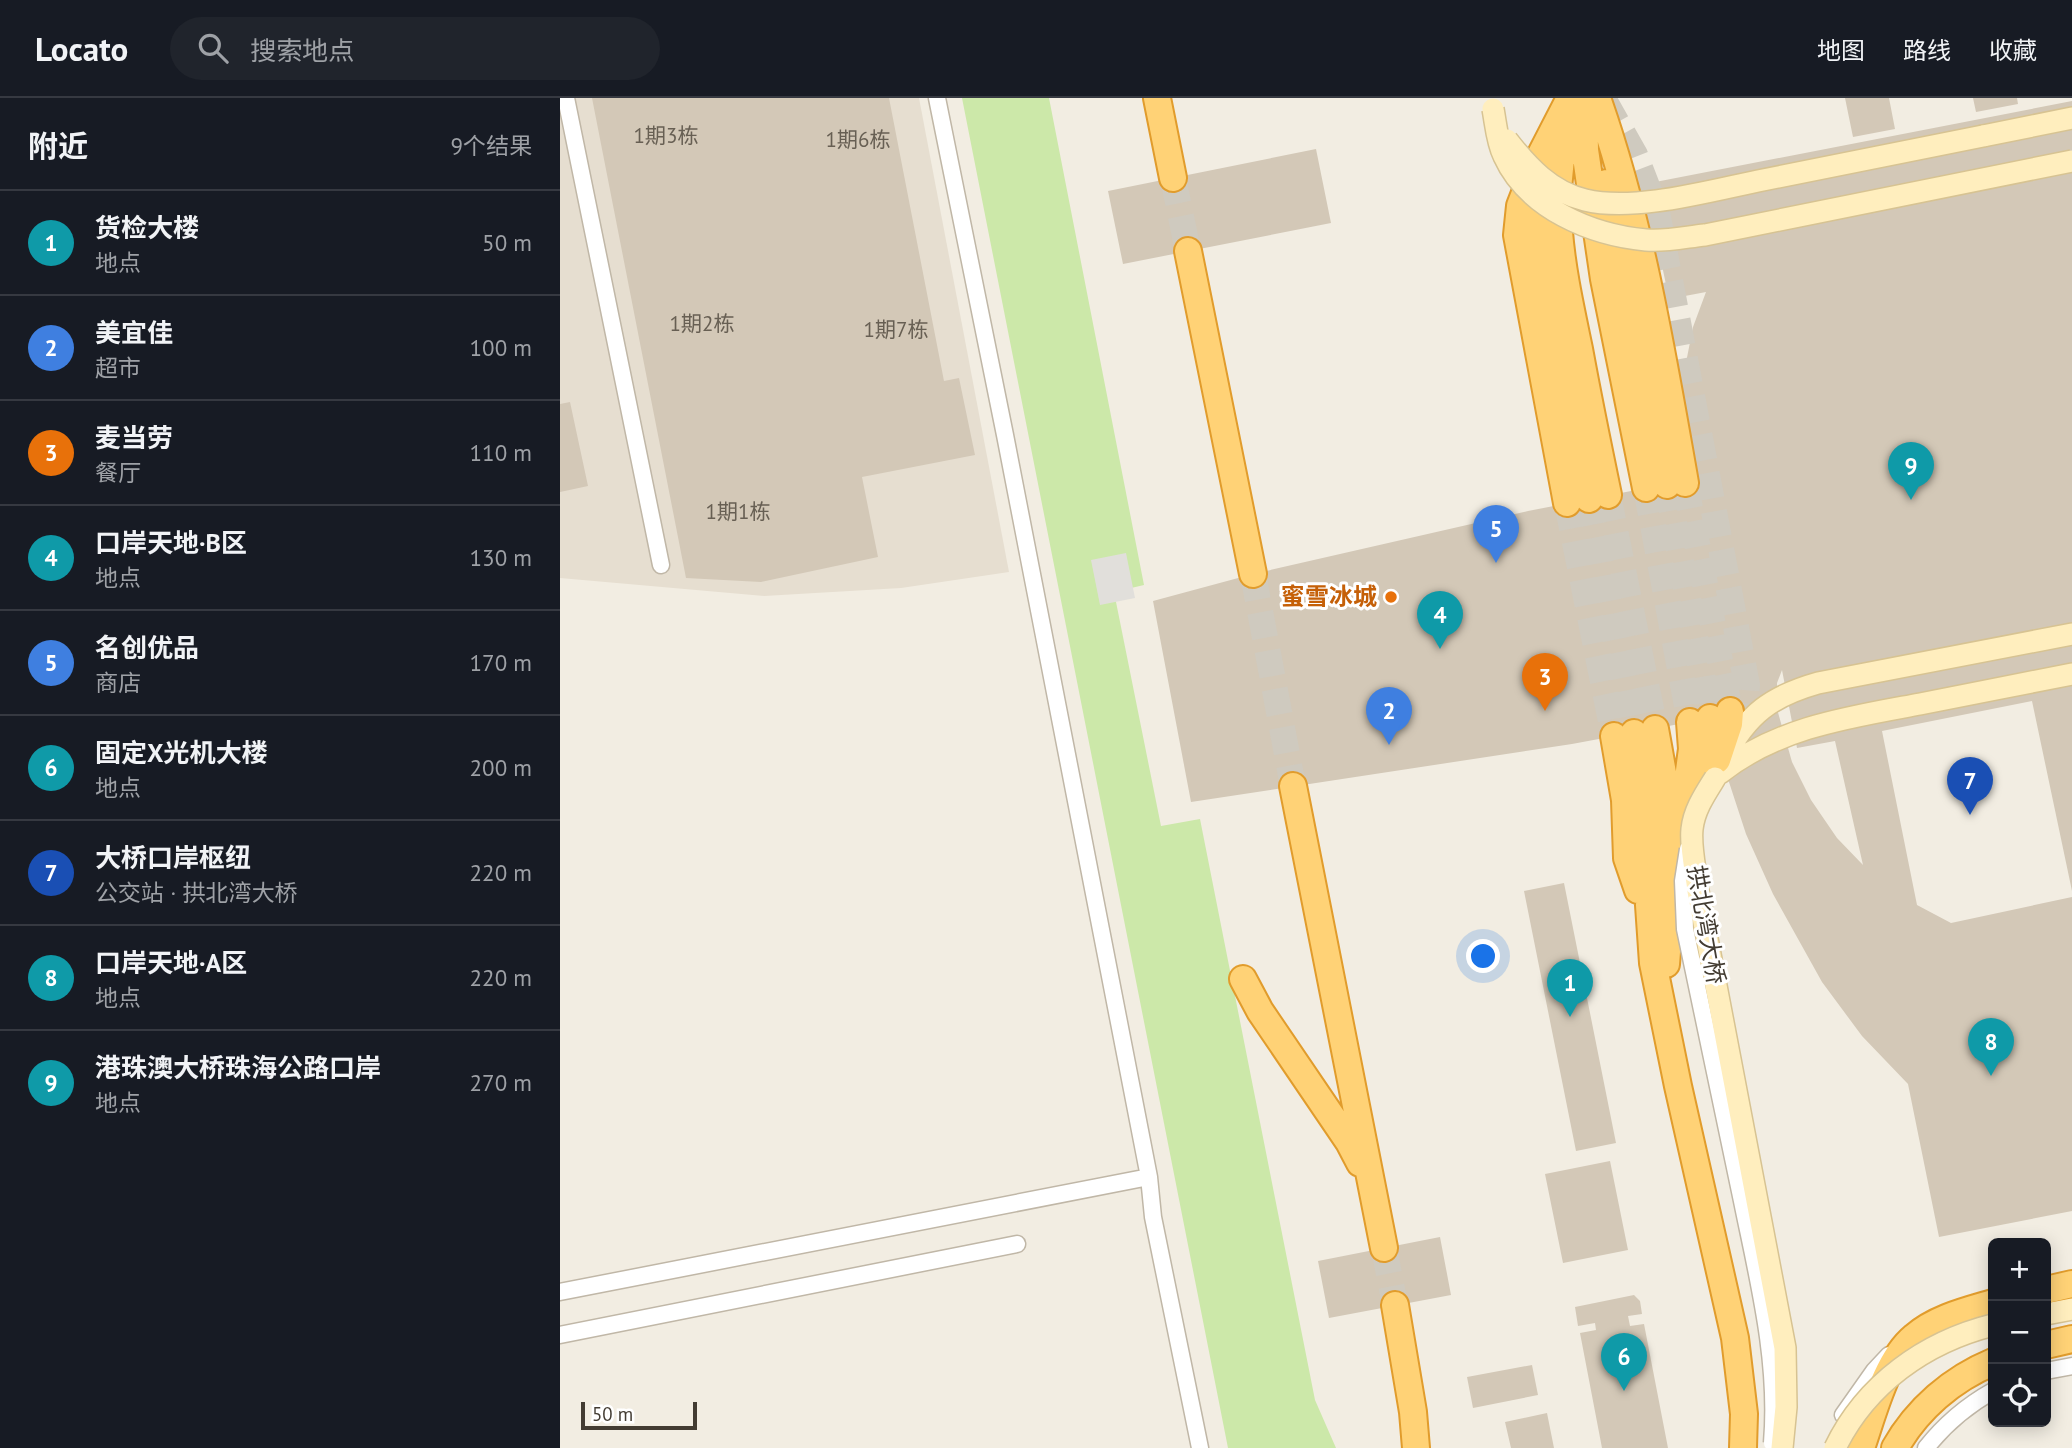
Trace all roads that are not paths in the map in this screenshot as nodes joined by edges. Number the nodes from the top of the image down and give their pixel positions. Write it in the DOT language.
graph roads {
  1 [pos="566,98"];
  2 [pos="937,98"];
  3 [pos="1157,98"];
  4 [pos="1582,101"];
  5 [pos="1492,104"];
  6 [pos="2072,118"];
  7 [pos="2072,161"];
  8 [pos="1173,178"];
  9 [pos="1188,251"];
  10 [pos="661,565"];
  11 [pos="1253,574"];
  12 [pos="2072,634"];
  13 [pos="2072,674"];
  14 [pos="1293,786"];
  15 [pos="1709,790"];
  16 [pos="1692,829"];
  17 [pos="1659,964"];
  18 [pos="1243,979"];
  19 [pos="1149,1177"];
  20 [pos="1373,1192"];
  21 [pos="1017,1244"];
  22 [pos="1384,1248"];
  23 [pos="2072,1284"];
  24 [pos="2051,1289"];
  25 [pos="560,1292"];
  26 [pos="1988,1305"];
  27 [pos="1395,1306"];
  28 [pos="2072,1308"];
  29 [pos="2051,1313"];
  30 [pos="1988,1327"];
  31 [pos="560,1335"];
  32 [pos="1913,1338"];
  33 [pos="2072,1339"];
  34 [pos="2051,1344"];
  35 [pos="1988,1364"];
  36 [pos="2072,1366"];
  37 [pos="2051,1370"];
  38 [pos="1988,1394"];
  39 [pos="1901,1438"];
  40 [pos="1200,1448"];
  41 [pos="1416,1448"];
  42 [pos="1743,1448"];
  43 [pos="1772,1448"];
  44 [pos="1782,1448"];
  45 [pos="1826,1448"];
  46 [pos="1835,1448"];
  47 [pos="1861,1448"];
  48 [pos="1926,1448"];
  1 -- 10 [label="street"];
  2 -- 19 [label="street"];
  3 -- 8 [label="highway"];
  4 -- 4 [label="highway"];
  4 -- 4 [label="highway"];
  5 -- 6 [label="main road, bridge"];
  5 -- 7 [label="main road, bridge"];
  9 -- 11 [label="highway"];
  12 -- 15 [label="main road"];
  13 -- 15 [label="main road, 拱北湾大桥"];
  14 -- 20 [label="highway"];
  15 -- 16 [label="main road, 拱北湾大桥, bridge"];
  15 -- 17 [label="highway"];
  15 -- 17 [label="highway"];
  16 -- 43 [label="street, bridge"];
  16 -- 44 [label="main road, 拱北湾大桥, bridge"];
  17 -- 17 [label="highway"];
  17 -- 42 [label="highway"];
  18 -- 20 [label="highway"];
  19 -- 25 [label="street"];
  19 -- 40 [label="street"];
  20 -- 22 [label="highway"];
  21 -- 31 [label="street"];
  23 -- 24 [label="highway"];
  26 -- 32 [label="highway"];
  27 -- 41 [label="highway"];
  28 -- 29 [label="main road"];
  30 -- 46 [label="main road, bridge"];
  32 -- 45 [label="street"];
  32 -- 47 [label="highway"];
  33 -- 34 [label="highway"];
  35 -- 39 [label="highway"];
  36 -- 37 [label="street"];
  38 -- 48 [label="street"];
}
